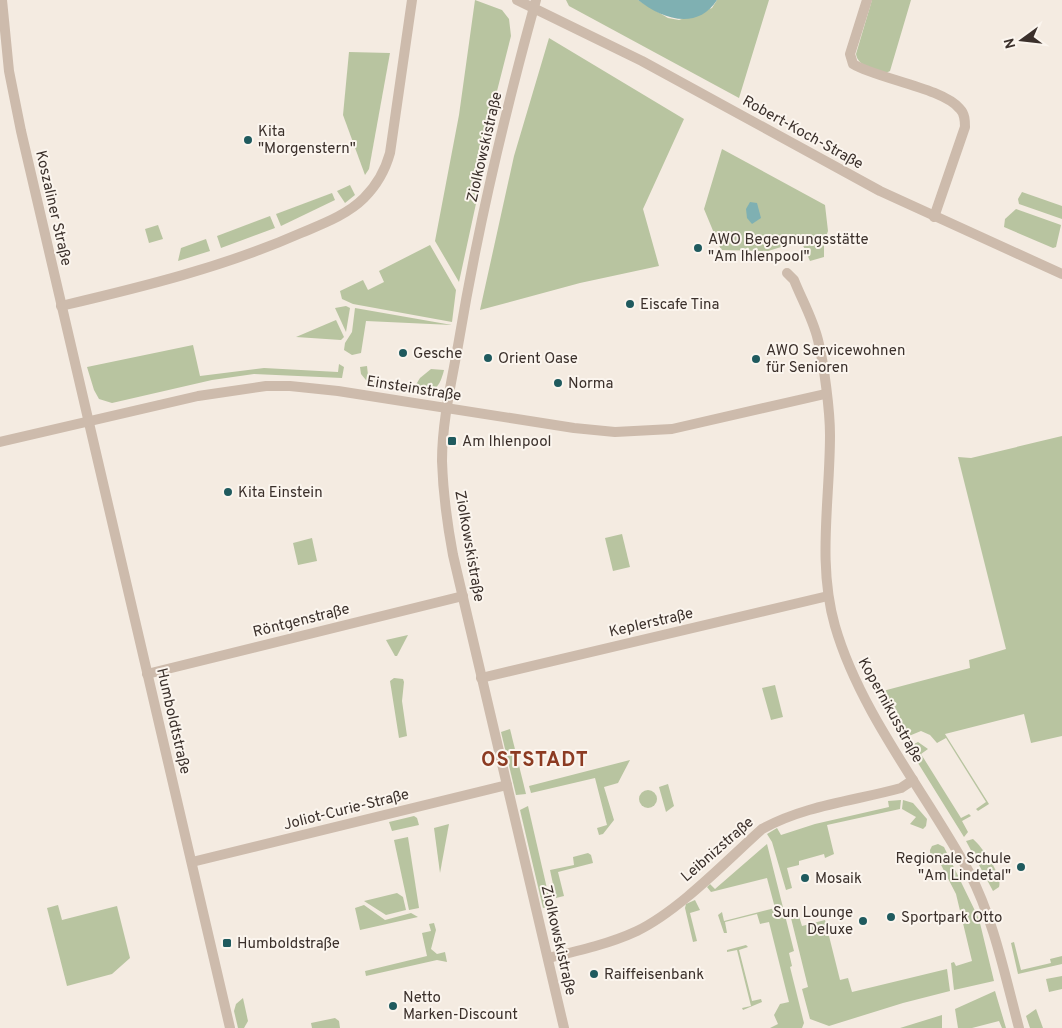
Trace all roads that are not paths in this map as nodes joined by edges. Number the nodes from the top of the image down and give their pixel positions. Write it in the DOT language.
graph roads {
  1 [pos="2,0"];
  2 [pos="412,0"];
  3 [pos="517,0"];
  4 [pos="867,0"];
  5 [pos="535,4"];
  6 [pos="934,217"];
  7 [pos="787,273"];
  8 [pos="1062,274"];
  9 [pos="61,306"];
  10 [pos="825,394"];
  11 [pos="448,409"];
  12 [pos="88,421"];
  13 [pos="0,442"];
  14 [pos="462,596"];
  15 [pos="828,596"];
  16 [pos="147,674"];
  17 [pos="481,678"];
  18 [pos="913,780"];
  19 [pos="507,785"];
  20 [pos="192,862"];
  21 [pos="548,958"];
  22 [pos="230,1028"];
  23 [pos="564,1028"];
  24 [pos="1019,1028"];
  1 -- 9 [label="street, Koszaliner Straße"];
  2 -- 9 [label="street"];
  3 -- 5 [label="street, Robert-Koch-Straße"];
  4 -- 6 [label="street"];
  5 -- 6 [label="street, Robert-Koch-Straße"];
  5 -- 11 [label="street, Ziolkowskistraße"];
  6 -- 8 [label="street, Robert-Koch-Straße"];
  7 -- 10 [label="street, Kopernikusstraße"];
  9 -- 12 [label="street, Koszaliner Straße"];
  10 -- 11 [label="street, Einsteinstraße"];
  10 -- 15 [label="street, Kopernikusstraße"];
  11 -- 12 [label="street, Einsteinstraße"];
  11 -- 14 [label="street, Ziolkowskistraße"];
  12 -- 13 [label="street, Einsteinstraße"];
  12 -- 16 [label="street, Humboldtstraße"];
  14 -- 16 [label="street, Röntgenstraße"];
  14 -- 17 [label="street, Ziolkowskistraße"];
  15 -- 17 [label="street, Keplerstraße"];
  15 -- 18 [label="street, Kopernikusstraße"];
  16 -- 20 [label="street, Humboldtstraße"];
  17 -- 19 [label="street, Ziolkowskistraße"];
  18 -- 21 [label="street, Leibnizstraße"];
  18 -- 24 [label="street, Kopernikusstraße"];
  19 -- 20 [label="street, Joliot-Curie-Straße"];
  19 -- 21 [label="street, Ziolkowskistraße"];
  20 -- 22 [label="street, Humboldtstraße"];
  21 -- 23 [label="street, Ziolkowskistraße"];
}
